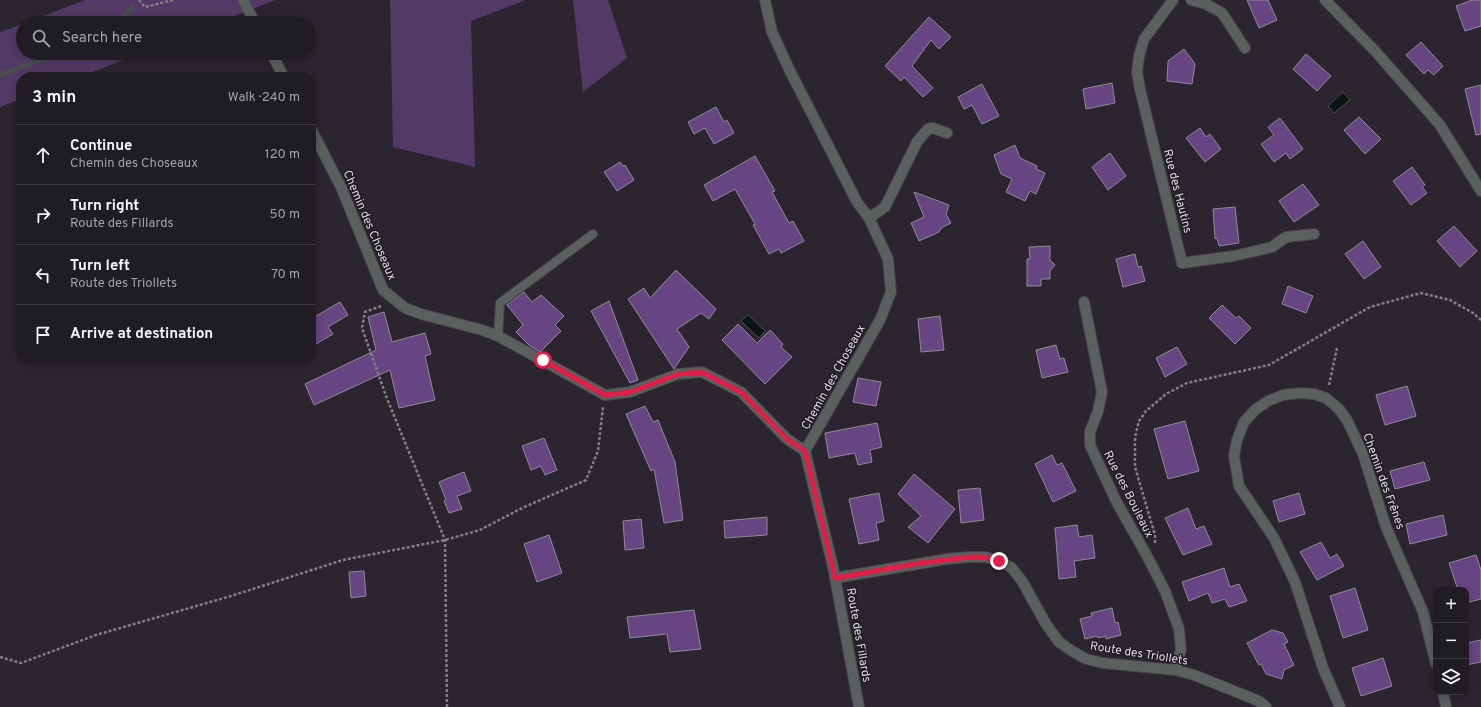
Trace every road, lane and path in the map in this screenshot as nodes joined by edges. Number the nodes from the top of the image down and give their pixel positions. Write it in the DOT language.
graph roads {
  1 [pos="138,0"];
  2 [pos="173,0"];
  3 [pos="243,0"];
  4 [pos="765,0"];
  5 [pos="1173,0"];
  6 [pos="1191,0"];
  7 [pos="1325,0"];
  8 [pos="251,16"];
  9 [pos="1245,48"];
  10 [pos="275,60"];
  11 [pos="281,72"];
  12 [pos="947,133"];
  13 [pos="316,138"];
  14 [pos="1481,191"];
  15 [pos="869,218"];
  16 [pos="593,234"];
  17 [pos="1314,234"];
  18 [pos="395,300"];
  19 [pos="1084,302"];
  20 [pos="498,336"];
  21 [pos="1337,348"];
  22 [pos="605,395"];
  23 [pos="1326,398"];
  24 [pos="805,451"];
  25 [pos="445,540"];
  26 [pos="835,578"];
  27 [pos="0,657"];
  28 [pos="1435,659"];
  29 [pos="1175,670"];
  30 [pos="1444,695"];
  31 [pos="447,707"];
  32 [pos="859,707"];
  33 [pos="1266,707"];
  34 [pos="1340,707"];
  35 [pos="1446,707"];
  1 -- 2 [label="path"];
  3 -- 8 [label="street"];
  4 -- 15 [label="street, Chemin des Choseaux"];
  5 -- 17 [label="street, Rue des Hautins"];
  6 -- 9 [label="street"];
  7 -- 14 [label="street"];
  10 -- 11 [label="street"];
  12 -- 15 [label="street"];
  13 -- 18 [label="street, Chemin des Choseaux"];
  15 -- 24 [label="street, Chemin des Choseaux"];
  16 -- 20 [label="lane"];
  18 -- 20 [label="street, Chemin des Choseaux"];
  18 -- 25 [label="path"];
  19 -- 29 [label="street, Rue des Bouleaux"];
  20 -- 22 [label="street, Chemin des Choseaux"];
  21 -- 23 [label="path"];
  22 -- 24 [label="street, Chemin des Choseaux"];
  22 -- 25 [label="path"];
  23 -- 28 [label="street, Chemin des Frênes"];
  23 -- 34 [label="street, Chemin des Frênes"];
  24 -- 26 [label="street, Route des Fillards"];
  25 -- 27 [label="path"];
  25 -- 31 [label="path"];
  26 -- 29 [label="street, Route des Triollets"];
  26 -- 32 [label="street, Route des Fillards"];
  29 -- 33 [label="street, Route des Triollets"];
  30 -- 35 [label="street"];
}
